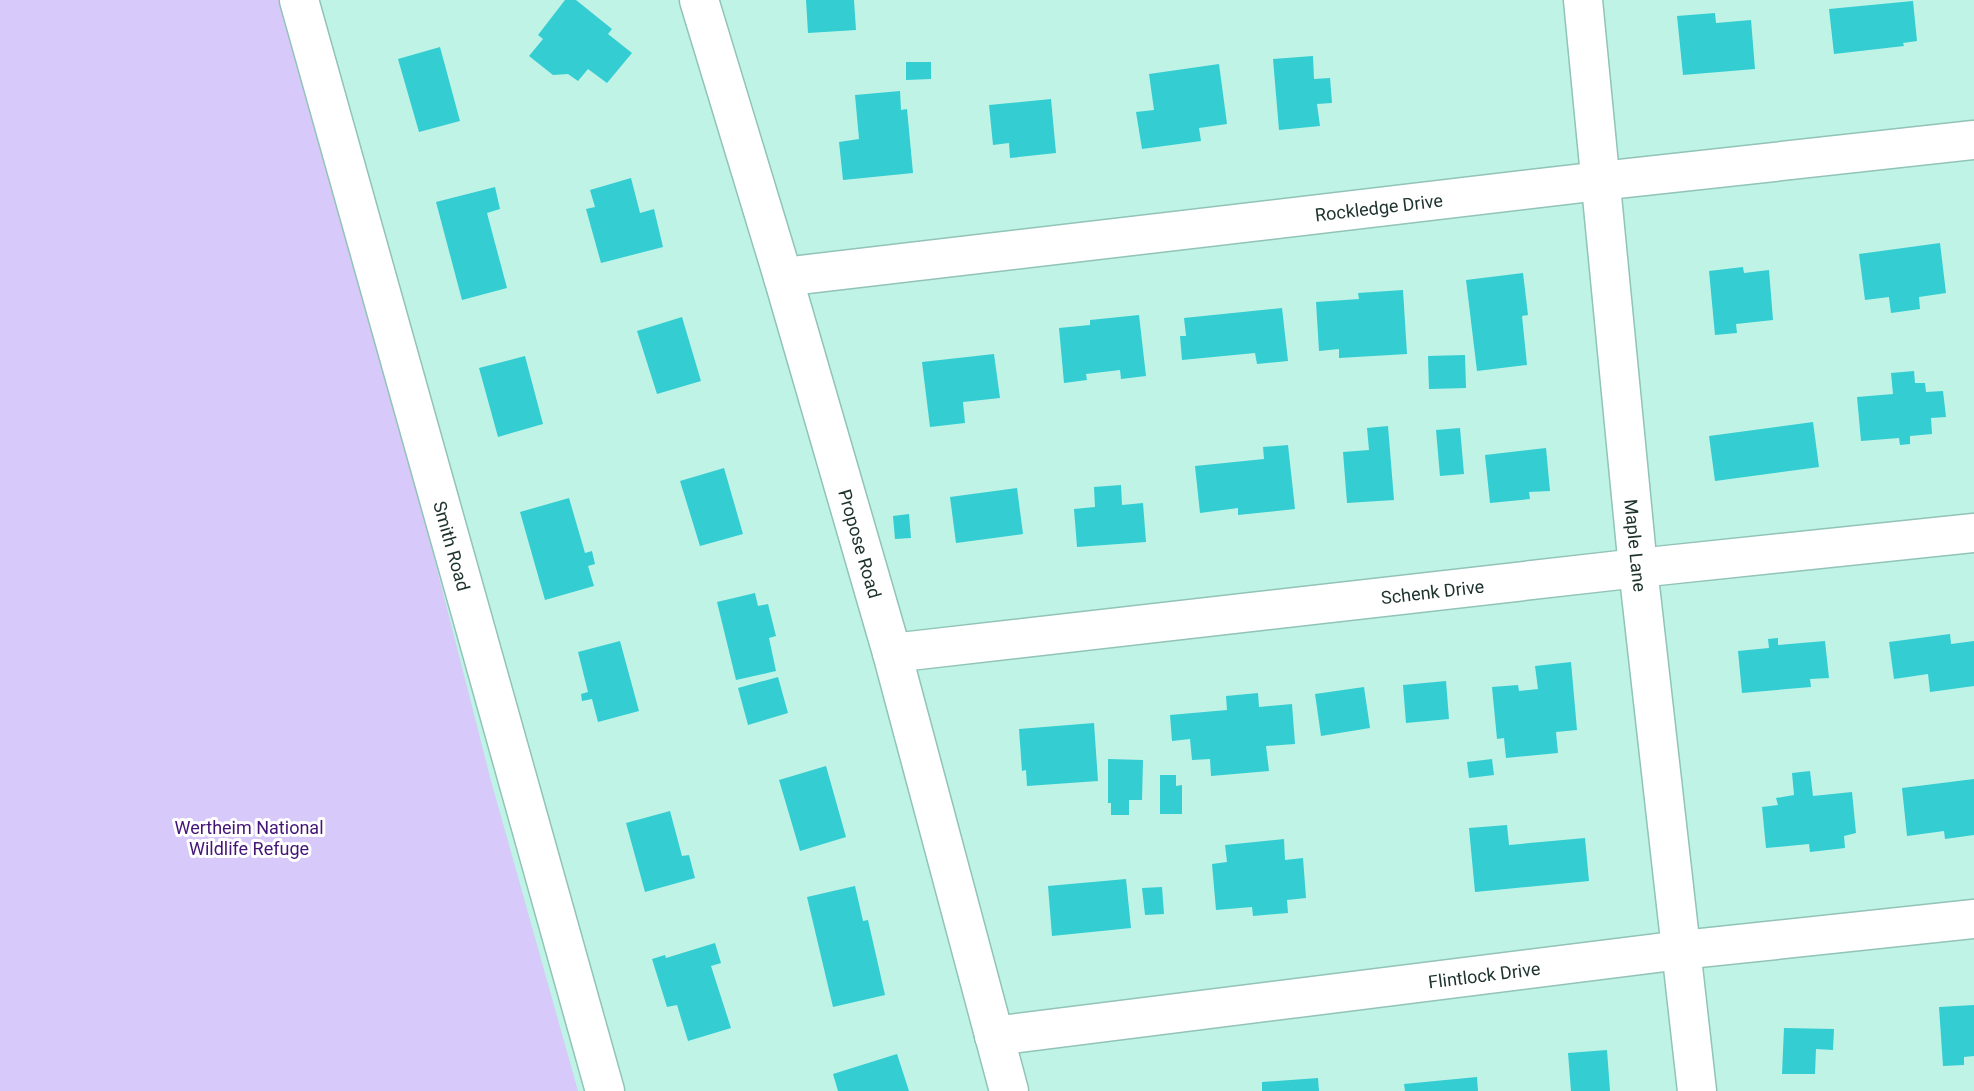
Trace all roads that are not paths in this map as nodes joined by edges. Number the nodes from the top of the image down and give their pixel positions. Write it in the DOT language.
graph roads {
  1 [pos="299,0"];
  2 [pos="699,0"];
  3 [pos="1583,0"];
  4 [pos="1974,140"];
  5 [pos="1600,181"];
  6 [pos="783,277"];
  7 [pos="1974,533"];
  8 [pos="1638,568"];
  9 [pos="892,653"];
  10 [pos="1974,919"];
  11 [pos="1681,950"];
  12 [pos="994,1036"];
  13 [pos="606,1091"];
  14 [pos="1009,1091"];
  15 [pos="1697,1091"];
  1 -- 13 [label="street, Smith Road"];
  2 -- 6 [label="street, Propose Road"];
  3 -- 5 [label="street, Maple Lane"];
  4 -- 5 [label="street, Rockledge Drive"];
  5 -- 6 [label="street, Rockledge Drive"];
  5 -- 8 [label="street, Maple Lane"];
  6 -- 9 [label="street, Propose Road"];
  7 -- 8 [label="street, Schenk Drive"];
  8 -- 9 [label="street, Schenk Drive"];
  8 -- 11 [label="street, Maple Lane"];
  9 -- 12 [label="street, Propose Road"];
  10 -- 11 [label="street, Flintlock Drive"];
  11 -- 12 [label="street, Flintlock Drive"];
  11 -- 15 [label="street, Maple Lane"];
  12 -- 14 [label="street, Propose Road"];
}
